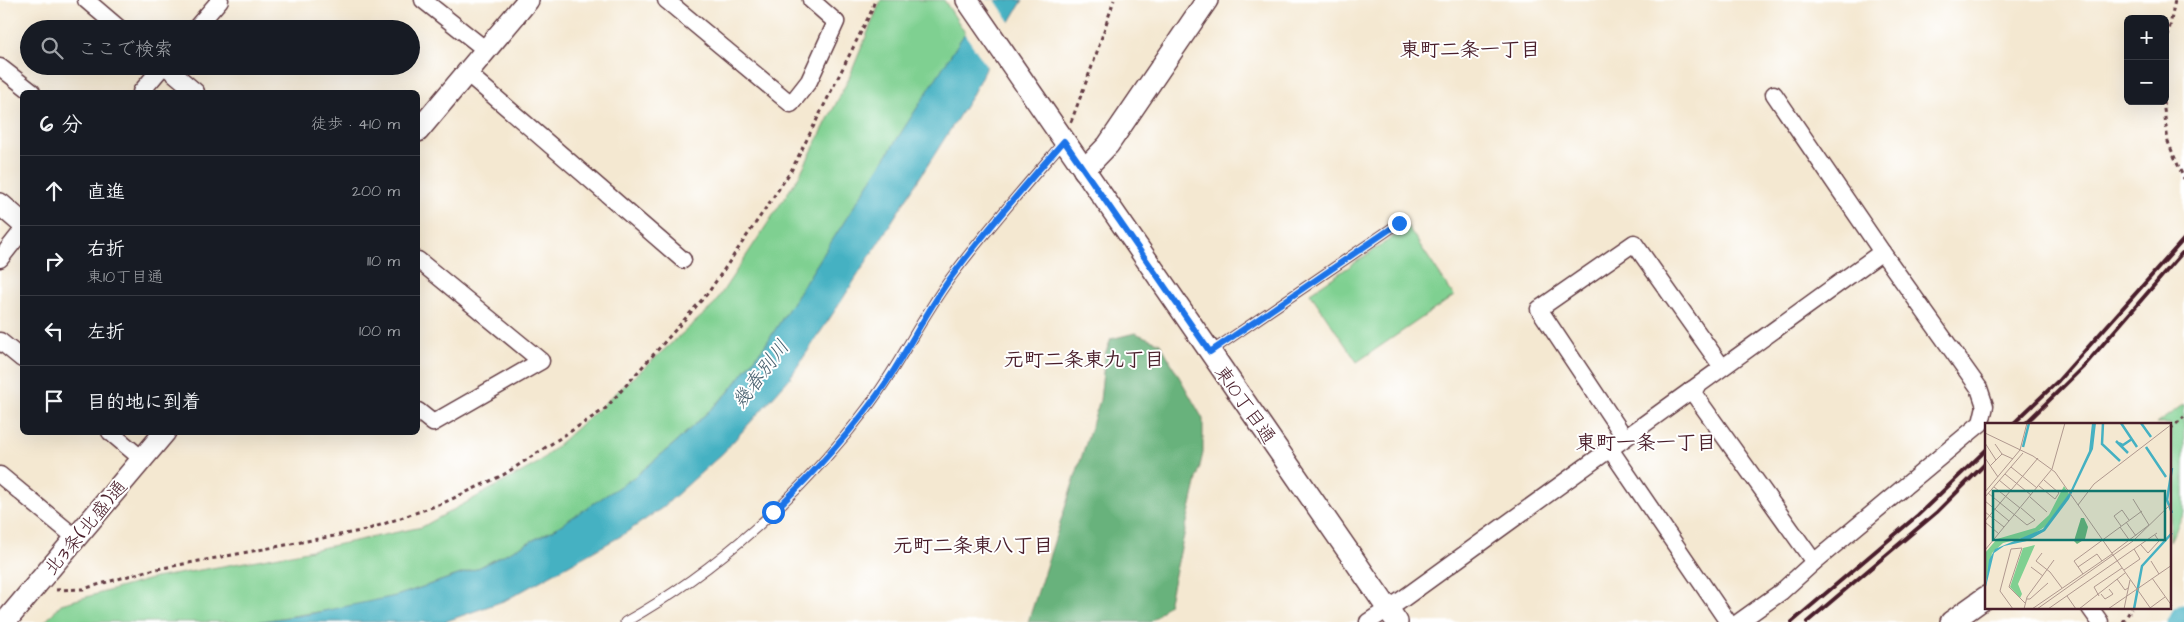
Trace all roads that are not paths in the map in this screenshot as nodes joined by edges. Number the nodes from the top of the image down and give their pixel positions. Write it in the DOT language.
graph roads {
  1 [pos="86,0"];
  2 [pos="220,0"];
  3 [pos="423,0"];
  4 [pos="528,0"];
  5 [pos="666,0"];
  6 [pos="811,0"];
  7 [pos="967,0"];
  8 [pos="1206,0"];
  9 [pos="109,20"];
  10 [pos="203,20"];
  11 [pos="486,50"];
  12 [pos="0,67"];
  13 [pos="467,73"];
  14 [pos="156,75"];
  15 [pos="175,75"];
  16 [pos="29,90"];
  17 [pos="143,90"];
  18 [pos="194,90"];
  19 [pos="1774,94"];
  20 [pos="420,129"];
  21 [pos="1064,141"];
  22 [pos="1084,170"];
  23 [pos="0,204"];
  24 [pos="20,221"];
  25 [pos="1399,223"];
  26 [pos="20,234"];
  27 [pos="1882,252"];
  28 [pos="0,259"];
  29 [pos="683,260"];
  30 [pos="420,262"];
  31 [pos="0,340"];
  32 [pos="1210,352"];
  33 [pos="20,357"];
  34 [pos="1722,368"];
  35 [pos="1691,390"];
  36 [pos="420,412"];
  37 [pos="113,435"];
  38 [pos="163,435"];
  39 [pos="1625,438"];
  40 [pos="1610,449"];
  41 [pos="142,460"];
  42 [pos="0,475"];
  43 [pos="76,538"];
  44 [pos="1814,562"];
  45 [pos="1985,598"];
  46 [pos="2091,610"];
  47 [pos="1392,616"];
  48 [pos="5,622"];
  49 [pos="625,622"];
  50 [pos="1368,622"];
  51 [pos="1728,622"];
  52 [pos="1740,622"];
  53 [pos="1950,622"];
  54 [pos="2100,622"];
  1 -- 9 [label="street"];
  2 -- 10 [label="street"];
  3 -- 11 [label="street"];
  4 -- 11 [label="street"];
  5 -- 6 [label="street"];
  7 -- 21 [label="street, 東10丁目通"];
  8 -- 22 [label="street"];
  11 -- 13 [label="street"];
  12 -- 16 [label="street"];
  13 -- 20 [label="street"];
  13 -- 29 [label="street"];
  14 -- 17 [label="street"];
  15 -- 18 [label="street"];
  19 -- 27 [label="street"];
  21 -- 22 [label="street, 東10丁目通"];
  21 -- 49 [label="lane"];
  22 -- 32 [label="street, 東10丁目通"];
  23 -- 24 [label="street"];
  25 -- 32 [label="lane"];
  26 -- 28 [label="street"];
  27 -- 34 [label="street"];
  27 -- 44 [label="street"];
  30 -- 36 [label="street"];
  31 -- 33 [label="street"];
  32 -- 47 [label="street, 東10丁目通"];
  34 -- 35 [label="street"];
  34 -- 39 [label="street"];
  35 -- 39 [label="street"];
  35 -- 44 [label="street"];
  37 -- 41 [label="street"];
  38 -- 41 [label="street, 北3条(北盛)通"];
  39 -- 40 [label="street"];
  40 -- 47 [label="street"];
  40 -- 51 [label="street"];
  41 -- 43 [label="street, 北3条(北盛)通"];
  42 -- 43 [label="street"];
  43 -- 48 [label="street, 北3条(北盛)通"];
  44 -- 52 [label="street"];
  45 -- 53 [label="street"];
  46 -- 54 [label="street"];
  47 -- 50 [label="street"];
}
